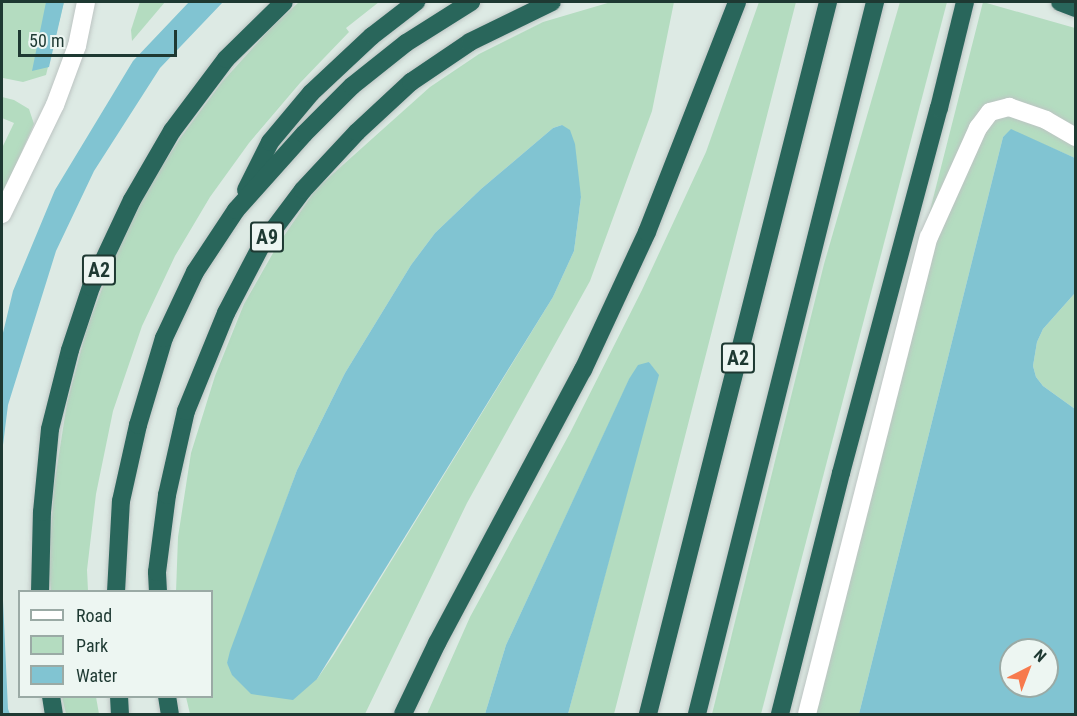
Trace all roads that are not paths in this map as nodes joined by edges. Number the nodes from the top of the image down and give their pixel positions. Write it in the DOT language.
graph roads {
  1 [pos="86,2"];
  2 [pos="284,2"];
  3 [pos="416,2"];
  4 [pos="471,2"];
  5 [pos="552,2"];
  6 [pos="737,2"];
  7 [pos="828,2"];
  8 [pos="876,2"];
  9 [pos="964,2"];
  10 [pos="1060,2"];
  11 [pos="1076,8"];
  12 [pos="1076,136"];
  13 [pos="236,210"];
  14 [pos="2,213"];
  15 [pos="895,275"];
  16 [pos="903,335"];
  17 [pos="40,590"];
  18 [pos="116,590"];
  19 [pos="158,590"];
  20 [pos="51,698"];
  21 [pos="119,698"];
  22 [pos="167,698"];
  23 [pos="54,714"];
  24 [pos="120,714"];
  25 [pos="170,714"];
  26 [pos="403,714"];
  27 [pos="648,714"];
  28 [pos="697,714"];
  29 [pos="780,714"];
  30 [pos="807,714"];
  1 -- 14 [label="street"];
  2 -- 17 [label="highway, A2"];
  3 -- 13 [label="highway, A9"];
  4 -- 13 [label="highway, A9"];
  5 -- 19 [label="highway, A9"];
  6 -- 26 [label="highway"];
  7 -- 27 [label="highway, A2"];
  8 -- 28 [label="highway, A2"];
  9 -- 15 [label="highway"];
  10 -- 11 [label="highway"];
  12 -- 16 [label="street"];
  13 -- 18 [label="highway, A9"];
  15 -- 16 [label="street"];
  15 -- 29 [label="highway"];
  16 -- 30 [label="street"];
  20 -- 23 [label="highway"];
  21 -- 24 [label="highway"];
  22 -- 25 [label="highway"];
}
